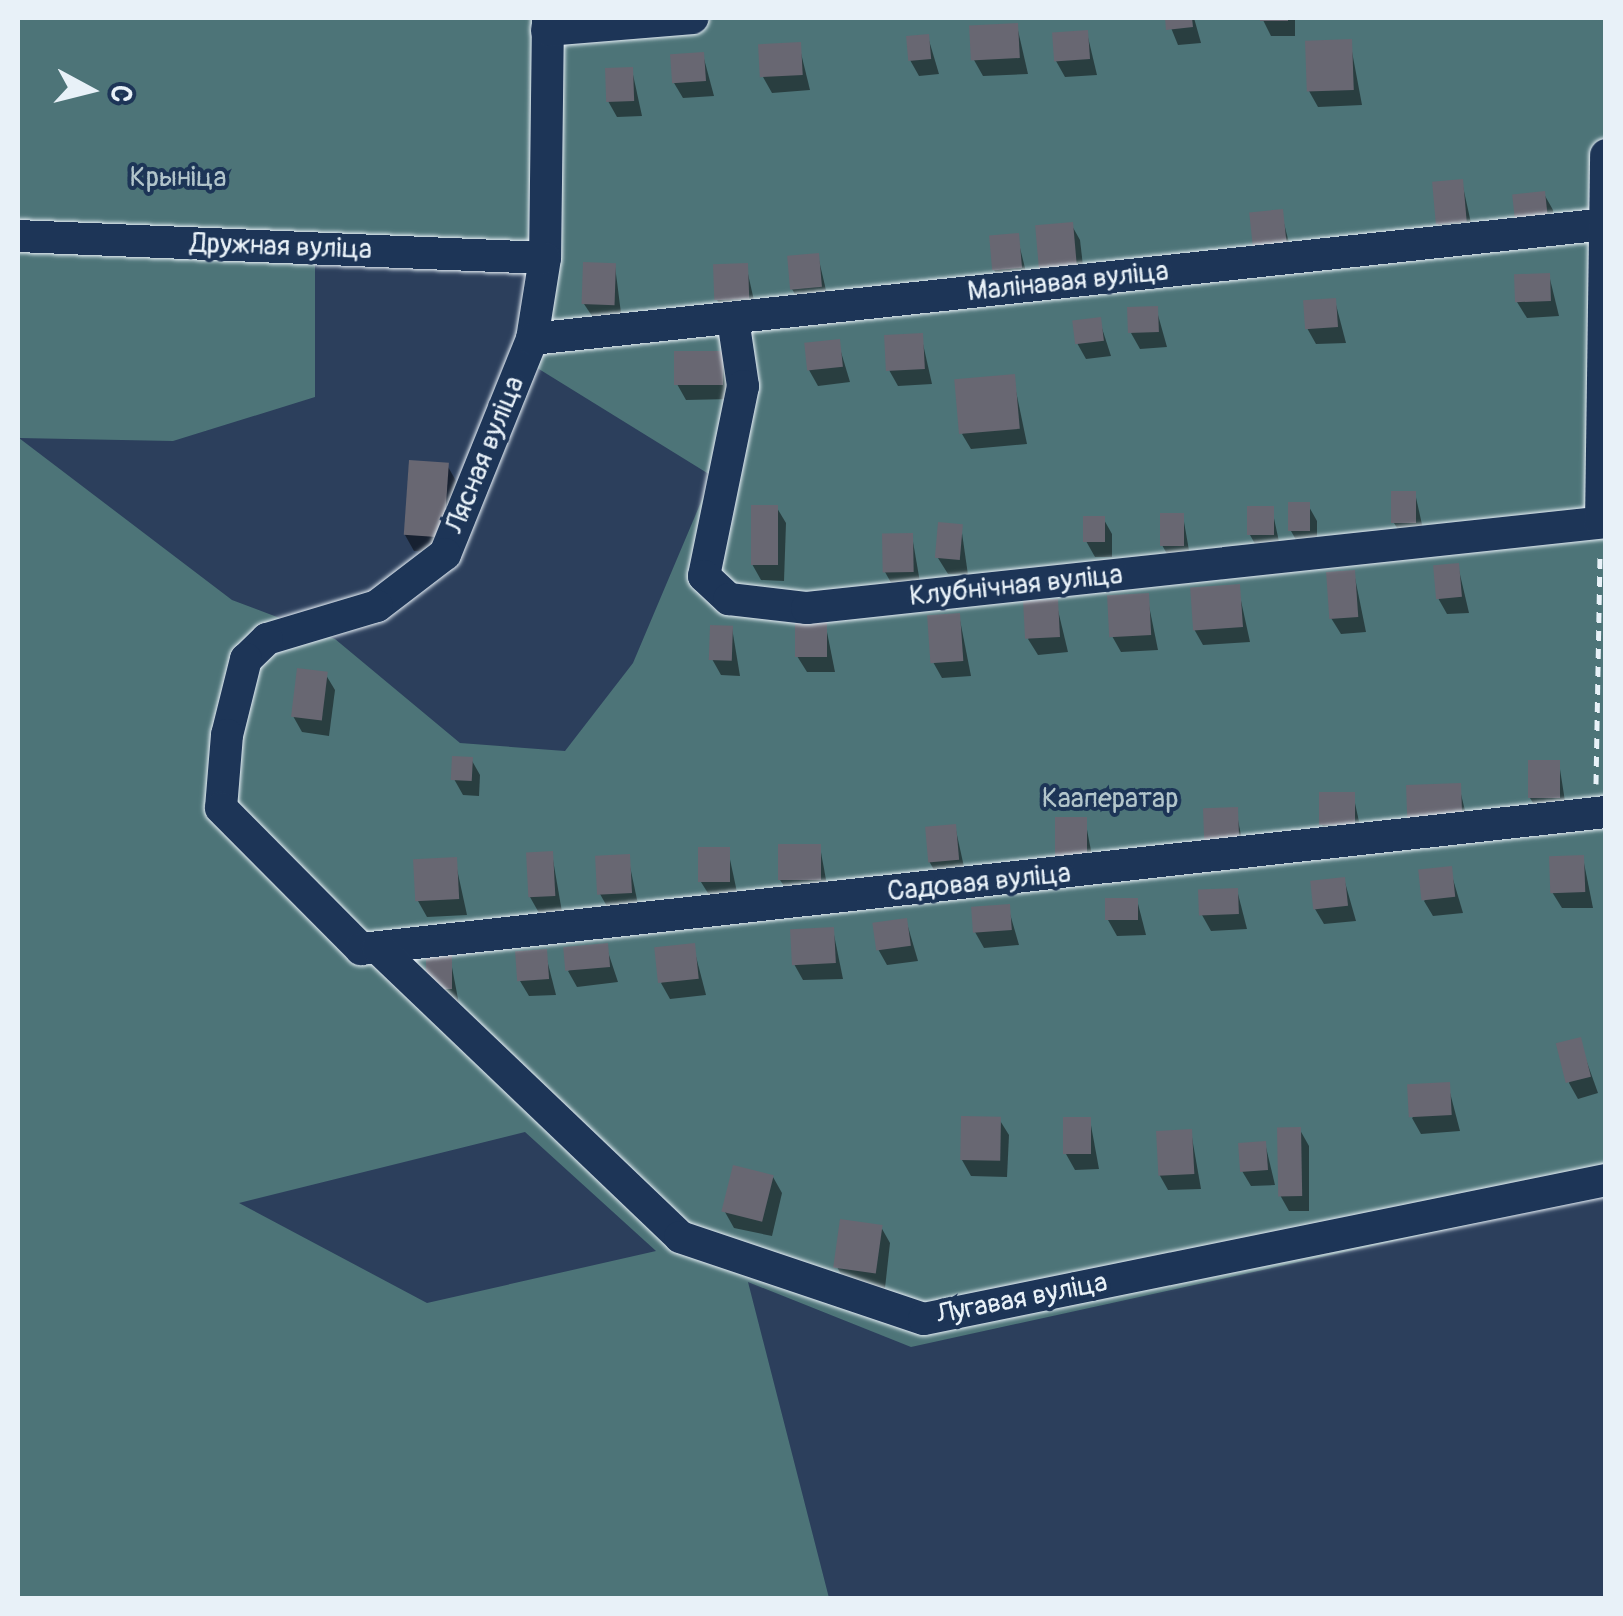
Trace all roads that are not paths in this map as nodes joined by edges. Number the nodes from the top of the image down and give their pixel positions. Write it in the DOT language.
graph roads {
  1 [pos="693,18"];
  2 [pos="548,24"];
  3 [pos="1606,155"];
  4 [pos="1605,224"];
  5 [pos="18,236"];
  6 [pos="545,258"];
  7 [pos="733,319"];
  8 [pos="532,339"];
  9 [pos="1603,522"];
  10 [pos="1600,812"];
  11 [pos="369,948"];
  12 [pos="1606,1180"];
  1 -- 2 [label="street"];
  2 -- 6 [label="street, Лясная вуліца"];
  3 -- 4 [label="street"];
  4 -- 7 [label="street, Малінавая вуліца"];
  4 -- 9 [label="street"];
  5 -- 6 [label="street, Дружная вуліца"];
  6 -- 8 [label="street, Лясная вуліца"];
  7 -- 8 [label="street, Малінавая вуліца"];
  7 -- 9 [label="street, Клубнічная вуліца"];
  8 -- 11 [label="street, Лясная вуліца"];
  10 -- 11 [label="street, Садовая вуліца"];
  11 -- 12 [label="street, Лугавая вуліца"];
}
